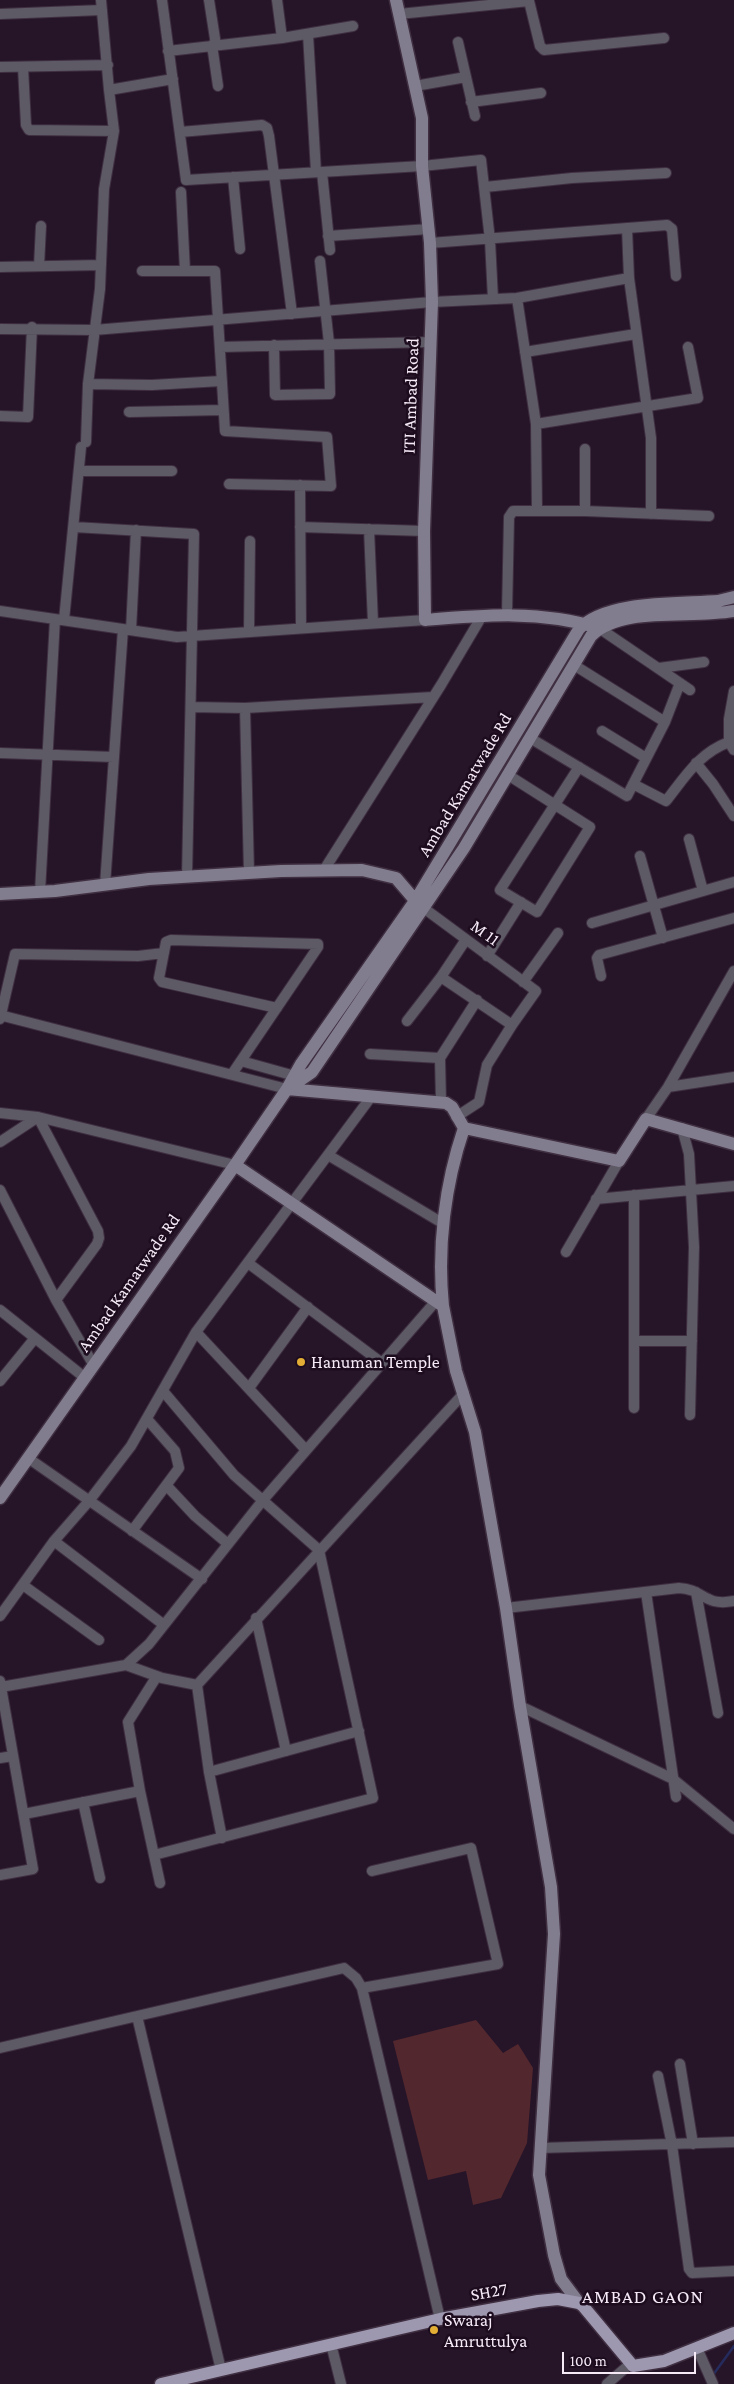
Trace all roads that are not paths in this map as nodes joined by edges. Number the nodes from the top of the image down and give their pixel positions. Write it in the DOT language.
graph roads {
  1 [pos="162,0"];
  2 [pos="209,0"];
  3 [pos="277,0"];
  4 [pos="396,0"];
  5 [pos="531,0"];
  6 [pos="102,5"];
  7 [pos="0,14"];
  8 [pos="399,14"];
  9 [pos="353,26"];
  10 [pos="308,34"];
  11 [pos="282,38"];
  12 [pos="664,38"];
  13 [pos="458,42"];
  14 [pos="214,45"];
  15 [pos="168,51"];
  16 [pos="108,65"];
  17 [pos="0,67"];
  18 [pos="23,67"];
  19 [pos="466,77"];
  20 [pos="173,79"];
  21 [pos="218,86"];
  22 [pos="415,86"];
  23 [pos="109,90"];
  24 [pos="541,94"];
  25 [pos="472,102"];
  26 [pos="475,116"];
  27 [pos="114,131"];
  28 [pos="180,132"];
  29 [pos="422,166"];
  30 [pos="319,172"];
  31 [pos="666,173"];
  32 [pos="274,175"];
  33 [pos="233,177"];
  34 [pos="485,186"];
  35 [pos="181,192"];
  36 [pos="41,226"];
  37 [pos="627,228"];
  38 [pos="429,229"];
  39 [pos="328,236"];
  40 [pos="490,240"];
  41 [pos="430,243"];
  42 [pos="240,249"];
  43 [pos="330,250"];
  44 [pos="320,261"];
  45 [pos="101,265"];
  46 [pos="39,266"];
  47 [pos="0,267"];
  48 [pos="186,270"];
  49 [pos="142,271"];
  50 [pos="676,276"];
  51 [pos="629,278"];
  52 [pos="517,298"];
  53 [pos="493,299"];
  54 [pos="432,302"];
  55 [pos="326,310"];
  56 [pos="292,314"];
  57 [pos="219,319"];
  58 [pos="0,328"];
  59 [pos="32,328"];
  60 [pos="94,330"];
  61 [pos="636,334"];
  62 [pos="431,342"];
  63 [pos="329,343"];
  64 [pos="274,345"];
  65 [pos="220,347"];
  66 [pos="688,347"];
  67 [pos="525,352"];
  68 [pos="221,381"];
  69 [pos="88,384"];
  70 [pos="647,406"];
  71 [pos="223,410"];
  72 [pos="129,412"];
  73 [pos="0,416"];
  74 [pos="536,424"];
  75 [pos="585,450"];
  76 [pos="79,471"];
  77 [pos="172,471"];
  78 [pos="230,484"];
  79 [pos="300,485"];
  80 [pos="537,510"];
  81 [pos="585,511"];
  82 [pos="650,514"];
  83 [pos="709,516"];
  84 [pos="74,527"];
  85 [pos="300,527"];
  86 [pos="369,529"];
  87 [pos="136,530"];
  88 [pos="424,531"];
  89 [pos="250,541"];
  90 [pos="734,598"];
  91 [pos="0,610"];
  92 [pos="734,611"];
  93 [pos="624,613"];
  94 [pos="507,614"];
  95 [pos="482,616"];
  96 [pos="60,620"];
  97 [pos="424,620"];
  98 [pos="373,623"];
  99 [pos="584,623"];
  100 [pos="301,627"];
  101 [pos="599,628"];
  102 [pos="127,630"];
  103 [pos="249,632"];
  104 [pos="192,636"];
  105 [pos="704,662"];
  106 [pos="574,665"];
  107 [pos="659,668"];
  108 [pos="680,683"];
  109 [pos="690,690"];
  110 [pos="734,691"];
  111 [pos="433,697"];
  112 [pos="191,707"];
  113 [pos="245,708"];
  114 [pos="665,722"];
  115 [pos="602,731"];
  116 [pos="530,738"];
  117 [pos="731,746"];
  118 [pos="0,753"];
  119 [pos="48,754"];
  120 [pos="114,757"];
  121 [pos="646,758"];
  122 [pos="696,764"];
  123 [pos="579,768"];
  124 [pos="508,775"];
  125 [pos="633,784"];
  126 [pos="556,806"];
  127 [pos="734,816"];
  128 [pos="689,839"];
  129 [pos="640,856"];
  130 [pos="324,870"];
  131 [pos="249,873"];
  132 [pos="187,877"];
  133 [pos="734,882"];
  134 [pos="105,885"];
  135 [pos="703,891"];
  136 [pos="40,892"];
  137 [pos="0,894"];
  138 [pos="521,902"];
  139 [pos="420,905"];
  140 [pos="654,905"];
  141 [pos="734,918"];
  142 [pos="592,923"];
  143 [pos="558,933"];
  144 [pos="663,938"];
  145 [pos="465,941"];
  146 [pos="164,953"];
  147 [pos="487,956"];
  148 [pos="734,971"];
  149 [pos="601,976"];
  150 [pos="441,977"];
  151 [pos="523,982"];
  152 [pos="477,1000"];
  153 [pos="277,1008"];
  154 [pos="0,1017"];
  155 [pos="407,1021"];
  156 [pos="512,1025"];
  157 [pos="370,1054"];
  158 [pos="440,1058"];
  159 [pos="241,1061"];
  160 [pos="232,1074"];
  161 [pos="295,1076"];
  162 [pos="734,1078"];
  163 [pos="668,1087"];
  164 [pos="287,1090"];
  165 [pos="371,1097"];
  166 [pos="441,1102"];
  167 [pos="0,1113"];
  168 [pos="456,1117"];
  169 [pos="38,1118"];
  170 [pos="646,1119"];
  171 [pos="464,1128"];
  172 [pos="682,1128"];
  173 [pos="0,1142"];
  174 [pos="734,1144"];
  175 [pos="328,1155"];
  176 [pos="619,1161"];
  177 [pos="235,1165"];
  178 [pos="734,1186"];
  179 [pos="691,1189"];
  180 [pos="0,1190"];
  181 [pos="634,1195"];
  182 [pos="596,1199"];
  183 [pos="292,1204"];
  184 [pos="444,1224"];
  185 [pos="566,1252"];
  186 [pos="248,1263"];
  187 [pos="56,1300"];
  188 [pos="439,1304"];
  189 [pos="308,1307"];
  190 [pos="0,1310"];
  191 [pos="196,1332"];
  192 [pos="34,1338"];
  193 [pos="634,1341"];
  194 [pos="692,1341"];
  195 [pos="382,1363"];
  196 [pos="93,1364"];
  197 [pos="84,1377"];
  198 [pos="0,1381"];
  199 [pos="249,1388"];
  200 [pos="163,1391"];
  201 [pos="464,1393"];
  202 [pos="634,1408"];
  203 [pos="690,1415"];
  204 [pos="147,1419"];
  205 [pos="306,1450"];
  206 [pos="28,1458"];
  207 [pos="167,1486"];
  208 [pos="2,1490"];
  209 [pos="262,1500"];
  210 [pos="89,1501"];
  211 [pos="132,1531"];
  212 [pos="54,1541"];
  213 [pos="228,1544"];
  214 [pos="319,1550"];
  215 [pos="202,1579"];
  216 [pos="23,1584"];
  217 [pos="646,1592"];
  218 [pos="696,1592"];
  219 [pos="734,1601"];
  220 [pos="506,1608"];
  221 [pos="0,1616"];
  222 [pos="256,1618"];
  223 [pos="164,1626"];
  224 [pos="99,1640"];
  225 [pos="126,1665"];
  226 [pos="157,1676"];
  227 [pos="1,1683"];
  228 [pos="197,1686"];
  229 [pos="520,1706"];
  230 [pos="3,1712"];
  231 [pos="718,1713"];
  232 [pos="358,1731"];
  233 [pos="286,1751"];
  234 [pos="13,1756"];
  235 [pos="0,1758"];
  236 [pos="209,1772"];
  237 [pos="673,1779"];
  238 [pos="140,1791"];
  239 [pos="676,1797"];
  240 [pos="83,1802"];
  241 [pos="24,1814"];
  242 [pos="729,1821"];
  243 [pos="734,1829"];
  244 [pos="222,1838"];
  245 [pos="154,1855"];
  246 [pos="372,1871"];
  247 [pos="0,1876"];
  248 [pos="100,1878"];
  249 [pos="160,1883"];
  250 [pos="362,1988"];
  251 [pos="136,2016"];
  252 [pos="0,2048"];
  253 [pos="680,2064"];
  254 [pos="658,2076"];
  255 [pos="734,2142"];
  256 [pos="693,2144"];
  257 [pos="672,2145"];
  258 [pos="540,2148"];
  259 [pos="734,2271"];
  260 [pos="561,2279"];
  261 [pos="558,2299"];
  262 [pos="579,2303"];
  263 [pos="440,2319"];
  264 [pos="734,2332"];
  265 [pos="331,2344"];
  266 [pos="697,2348"];
  267 [pos="630,2364"];
  268 [pos="221,2370"];
  269 [pos="161,2384"];
  270 [pos="342,2384"];
  271 [pos="607,2384"];
  272 [pos="713,2384"];
  1 -- 15 [label="street"];
  2 -- 14 [label="street"];
  3 -- 11 [label="street"];
  4 -- 8 [label="street, ITI Ambad Road"];
  5 -- 8 [label="street"];
  5 -- 12 [label="street"];
  6 -- 7 [label="street"];
  6 -- 16 [label="street"];
  8 -- 22 [label="street, ITI Ambad Road"];
  9 -- 10 [label="street"];
  10 -- 11 [label="street"];
  10 -- 30 [label="street"];
  11 -- 14 [label="street"];
  13 -- 19 [label="street"];
  14 -- 15 [label="street"];
  14 -- 21 [label="street"];
  15 -- 20 [label="street"];
  16 -- 18 [label="street"];
  16 -- 23 [label="street"];
  17 -- 18 [label="street"];
  18 -- 27 [label="street"];
  19 -- 22 [label="street"];
  19 -- 25 [label="street"];
  20 -- 23 [label="street"];
  20 -- 28 [label="street"];
  22 -- 29 [label="street, ITI Ambad Road"];
  23 -- 27 [label="street"];
  24 -- 25 [label="street"];
  25 -- 26 [label="street"];
  27 -- 45 [label="street"];
  28 -- 32 [label="street"];
  28 -- 33 [label="street"];
  29 -- 30 [label="street"];
  29 -- 34 [label="street"];
  29 -- 38 [label="street, ITI Ambad Road"];
  30 -- 32 [label="street"];
  30 -- 39 [label="street"];
  31 -- 34 [label="street"];
  32 -- 33 [label="street"];
  32 -- 56 [label="street"];
  33 -- 42 [label="street"];
  34 -- 40 [label="street"];
  35 -- 48 [label="street"];
  36 -- 46 [label="street"];
  37 -- 40 [label="street"];
  37 -- 50 [label="street"];
  37 -- 51 [label="street"];
  38 -- 39 [label="street"];
  38 -- 41 [label="street, ITI Ambad Road"];
  39 -- 43 [label="street"];
  40 -- 41 [label="street"];
  40 -- 53 [label="street"];
  41 -- 54 [label="street, ITI Ambad Road"];
  44 -- 55 [label="street"];
  45 -- 46 [label="street"];
  45 -- 60 [label="street"];
  46 -- 47 [label="street"];
  48 -- 49 [label="street"];
  48 -- 57 [label="street"];
  51 -- 52 [label="street"];
  51 -- 61 [label="street"];
  52 -- 53 [label="street"];
  52 -- 67 [label="street"];
  53 -- 54 [label="street"];
  54 -- 55 [label="street"];
  54 -- 62 [label="street, ITI Ambad Road"];
  55 -- 56 [label="street"];
  55 -- 63 [label="street"];
  56 -- 57 [label="street"];
  57 -- 60 [label="street"];
  57 -- 65 [label="street"];
  58 -- 59 [label="street"];
  59 -- 60 [label="street"];
  59 -- 73 [label="street"];
  60 -- 69 [label="street"];
  61 -- 67 [label="street"];
  61 -- 70 [label="street"];
  62 -- 63 [label="street"];
  62 -- 88 [label="street, ITI Ambad Road"];
  63 -- 64 [label="street"];
  63 -- 64 [label="street"];
  64 -- 65 [label="street"];
  65 -- 68 [label="street"];
  66 -- 70 [label="street"];
  67 -- 74 [label="street"];
  68 -- 69 [label="street"];
  68 -- 71 [label="street"];
  69 -- 76 [label="street"];
  70 -- 74 [label="street"];
  70 -- 82 [label="street"];
  71 -- 72 [label="street"];
  71 -- 79 [label="street"];
  74 -- 80 [label="street"];
  75 -- 81 [label="street"];
  76 -- 77 [label="street"];
  76 -- 84 [label="street"];
  78 -- 79 [label="street"];
  79 -- 85 [label="street"];
  80 -- 81 [label="street"];
  80 -- 94 [label="street"];
  81 -- 82 [label="street"];
  82 -- 83 [label="street"];
  84 -- 87 [label="street"];
  84 -- 96 [label="street"];
  85 -- 86 [label="street"];
  85 -- 100 [label="street"];
  86 -- 88 [label="street"];
  86 -- 98 [label="street"];
  87 -- 102 [label="street"];
  87 -- 104 [label="street"];
  88 -- 97 [label="street, ITI Ambad Road"];
  89 -- 103 [label="street"];
  90 -- 93 [label="street"];
  91 -- 96 [label="street"];
  92 -- 93 [label="street"];
  93 -- 99 [label="street"];
  93 -- 101 [label="street"];
  94 -- 95 [label="street"];
  94 -- 99 [label="street"];
  95 -- 97 [label="street"];
  95 -- 111 [label="street"];
  96 -- 102 [label="street"];
  96 -- 119 [label="street"];
  97 -- 98 [label="street"];
  98 -- 100 [label="street"];
  99 -- 101 [label="street"];
  99 -- 139 [label="street, Ambad Kamatwade Rd"];
  100 -- 103 [label="street"];
  101 -- 106 [label="street, Ambad Kamatwade Rd"];
  101 -- 107 [label="street"];
  102 -- 104 [label="street"];
  102 -- 120 [label="street"];
  103 -- 104 [label="street"];
  104 -- 112 [label="street"];
  105 -- 107 [label="street"];
  106 -- 114 [label="street"];
  106 -- 116 [label="street, Ambad Kamatwade Rd"];
  107 -- 108 [label="street"];
  108 -- 109 [label="street"];
  108 -- 114 [label="street"];
  110 -- 117 [label="street"];
  111 -- 113 [label="street"];
  111 -- 130 [label="street"];
  112 -- 113 [label="street"];
  112 -- 132 [label="street"];
  113 -- 131 [label="street"];
  114 -- 121 [label="street"];
  115 -- 121 [label="street"];
  116 -- 123 [label="street"];
  116 -- 124 [label="street, Ambad Kamatwade Rd"];
  117 -- 122 [label="street"];
  118 -- 119 [label="street"];
  119 -- 120 [label="street"];
  119 -- 136 [label="street"];
  120 -- 134 [label="street"];
  121 -- 125 [label="street"];
  122 -- 125 [label="street"];
  122 -- 127 [label="street"];
  123 -- 125 [label="street"];
  123 -- 126 [label="street"];
  124 -- 126 [label="street"];
  124 -- 139 [label="street, Ambad Kamatwade Rd"];
  126 -- 138 [label="street"];
  126 -- 138 [label="street"];
  128 -- 135 [label="street"];
  129 -- 140 [label="street"];
  130 -- 131 [label="street"];
  130 -- 139 [label="street"];
  131 -- 132 [label="street"];
  132 -- 134 [label="street"];
  133 -- 135 [label="street"];
  134 -- 136 [label="street"];
  135 -- 140 [label="street"];
  136 -- 137 [label="street"];
  138 -- 147 [label="street"];
  139 -- 145 [label="street, M 11"];
  139 -- 161 [label="street, Ambad Kamatwade Rd"];
  139 -- 164 [label="street, Ambad Kamatwade Rd"];
  140 -- 142 [label="street"];
  140 -- 144 [label="street"];
  141 -- 144 [label="street"];
  143 -- 151 [label="street"];
  144 -- 149 [label="street"];
  145 -- 147 [label="street, M 11"];
  145 -- 150 [label="street"];
  146 -- 154 [label="street"];
  147 -- 151 [label="street, M 11"];
  148 -- 163 [label="street"];
  150 -- 152 [label="street"];
  150 -- 155 [label="street"];
  151 -- 156 [label="street, M 11"];
  152 -- 156 [label="street"];
  152 -- 158 [label="street"];
  153 -- 153 [label="street"];
  153 -- 159 [label="street"];
  154 -- 160 [label="street"];
  156 -- 168 [label="street"];
  157 -- 158 [label="street"];
  158 -- 166 [label="street"];
  159 -- 160 [label="street"];
  159 -- 161 [label="street"];
  160 -- 164 [label="street"];
  161 -- 164 [label="street, Ambad Kamatwade Rd"];
  162 -- 163 [label="street"];
  163 -- 170 [label="street"];
  164 -- 165 [label="street"];
  164 -- 177 [label="street, Ambad Kamatwade Rd"];
  165 -- 166 [label="street"];
  165 -- 175 [label="street"];
  166 -- 168 [label="street"];
  167 -- 169 [label="street"];
  168 -- 171 [label="street"];
  169 -- 173 [label="street"];
  169 -- 177 [label="street"];
  169 -- 187 [label="street"];
  170 -- 172 [label="street"];
  170 -- 176 [label="street"];
  171 -- 176 [label="street"];
  171 -- 184 [label="street"];
  172 -- 174 [label="street"];
  172 -- 179 [label="street"];
  175 -- 183 [label="street"];
  175 -- 184 [label="street"];
  176 -- 182 [label="street"];
  177 -- 183 [label="street"];
  177 -- 196 [label="street, Ambad Kamatwade Rd"];
  178 -- 179 [label="street"];
  179 -- 181 [label="street"];
  179 -- 194 [label="street"];
  180 -- 187 [label="street"];
  181 -- 182 [label="street"];
  181 -- 193 [label="street"];
  182 -- 185 [label="street"];
  183 -- 186 [label="street"];
  183 -- 188 [label="street"];
  184 -- 188 [label="street"];
  186 -- 189 [label="street"];
  186 -- 191 [label="street"];
  187 -- 196 [label="street"];
  188 -- 195 [label="street"];
  188 -- 201 [label="street"];
  189 -- 195 [label="street"];
  189 -- 199 [label="street"];
  190 -- 192 [label="street"];
  191 -- 199 [label="street"];
  191 -- 200 [label="street"];
  192 -- 197 [label="street"];
  192 -- 198 [label="street"];
  193 -- 194 [label="street"];
  193 -- 202 [label="street"];
  194 -- 203 [label="street"];
  195 -- 205 [label="street"];
  196 -- 197 [label="street, Ambad Kamatwade Rd"];
  197 -- 206 [label="street, Ambad Kamatwade Rd"];
  199 -- 205 [label="street"];
  200 -- 204 [label="street"];
  200 -- 209 [label="street"];
  201 -- 214 [label="street"];
  201 -- 220 [label="street"];
  204 -- 207 [label="street"];
  204 -- 210 [label="street"];
  205 -- 209 [label="street"];
  206 -- 208 [label="street, Ambad Kamatwade Rd"];
  206 -- 210 [label="street"];
  207 -- 211 [label="street"];
  207 -- 213 [label="street"];
  209 -- 213 [label="street"];
  209 -- 214 [label="street"];
  210 -- 211 [label="street"];
  210 -- 212 [label="street"];
  211 -- 215 [label="street"];
  212 -- 216 [label="street"];
  212 -- 223 [label="street"];
  213 -- 215 [label="street"];
  214 -- 222 [label="street"];
  214 -- 232 [label="street"];
  215 -- 223 [label="street"];
  216 -- 221 [label="street"];
  216 -- 224 [label="street"];
  217 -- 218 [label="street"];
  217 -- 220 [label="street"];
  217 -- 237 [label="street"];
  218 -- 219 [label="street"];
  218 -- 231 [label="street"];
  220 -- 229 [label="street"];
  222 -- 228 [label="street"];
  222 -- 233 [label="street"];
  223 -- 225 [label="street"];
  225 -- 226 [label="street"];
  225 -- 227 [label="street"];
  226 -- 228 [label="street"];
  226 -- 238 [label="street"];
  227 -- 230 [label="street"];
  228 -- 236 [label="street"];
  229 -- 237 [label="street"];
  229 -- 258 [label="street"];
  230 -- 234 [label="street"];
  232 -- 233 [label="street"];
  232 -- 244 [label="street"];
  233 -- 236 [label="street"];
  234 -- 235 [label="street"];
  234 -- 241 [label="street"];
  236 -- 244 [label="street"];
  237 -- 239 [label="street"];
  237 -- 242 [label="street"];
  238 -- 240 [label="street"];
  238 -- 245 [label="street"];
  240 -- 241 [label="street"];
  240 -- 248 [label="street"];
  241 -- 247 [label="street"];
  242 -- 243 [label="street"];
  244 -- 245 [label="street"];
  245 -- 249 [label="street"];
  246 -- 250 [label="street"];
  250 -- 251 [label="street"];
  250 -- 263 [label="street"];
  251 -- 252 [label="street"];
  251 -- 268 [label="street"];
  253 -- 256 [label="street"];
  254 -- 257 [label="street"];
  255 -- 256 [label="street"];
  256 -- 257 [label="street"];
  257 -- 258 [label="street"];
  257 -- 259 [label="street"];
  258 -- 260 [label="street"];
  260 -- 261 [label="street"];
  260 -- 262 [label="street"];
  261 -- 262 [label="main road, SH27 / SH27"];
  261 -- 263 [label="main road, SH27 / SH27"];
  262 -- 267 [label="main road"];
  263 -- 265 [label="main road, SH27 / SH27"];
  264 -- 266 [label="main road"];
  265 -- 268 [label="main road, SH27 / SH27"];
  265 -- 270 [label="street"];
  266 -- 267 [label="main road"];
  266 -- 272 [label="street"];
  267 -- 271 [label="street"];
  268 -- 269 [label="main road, SH27 / SH27"];
}
